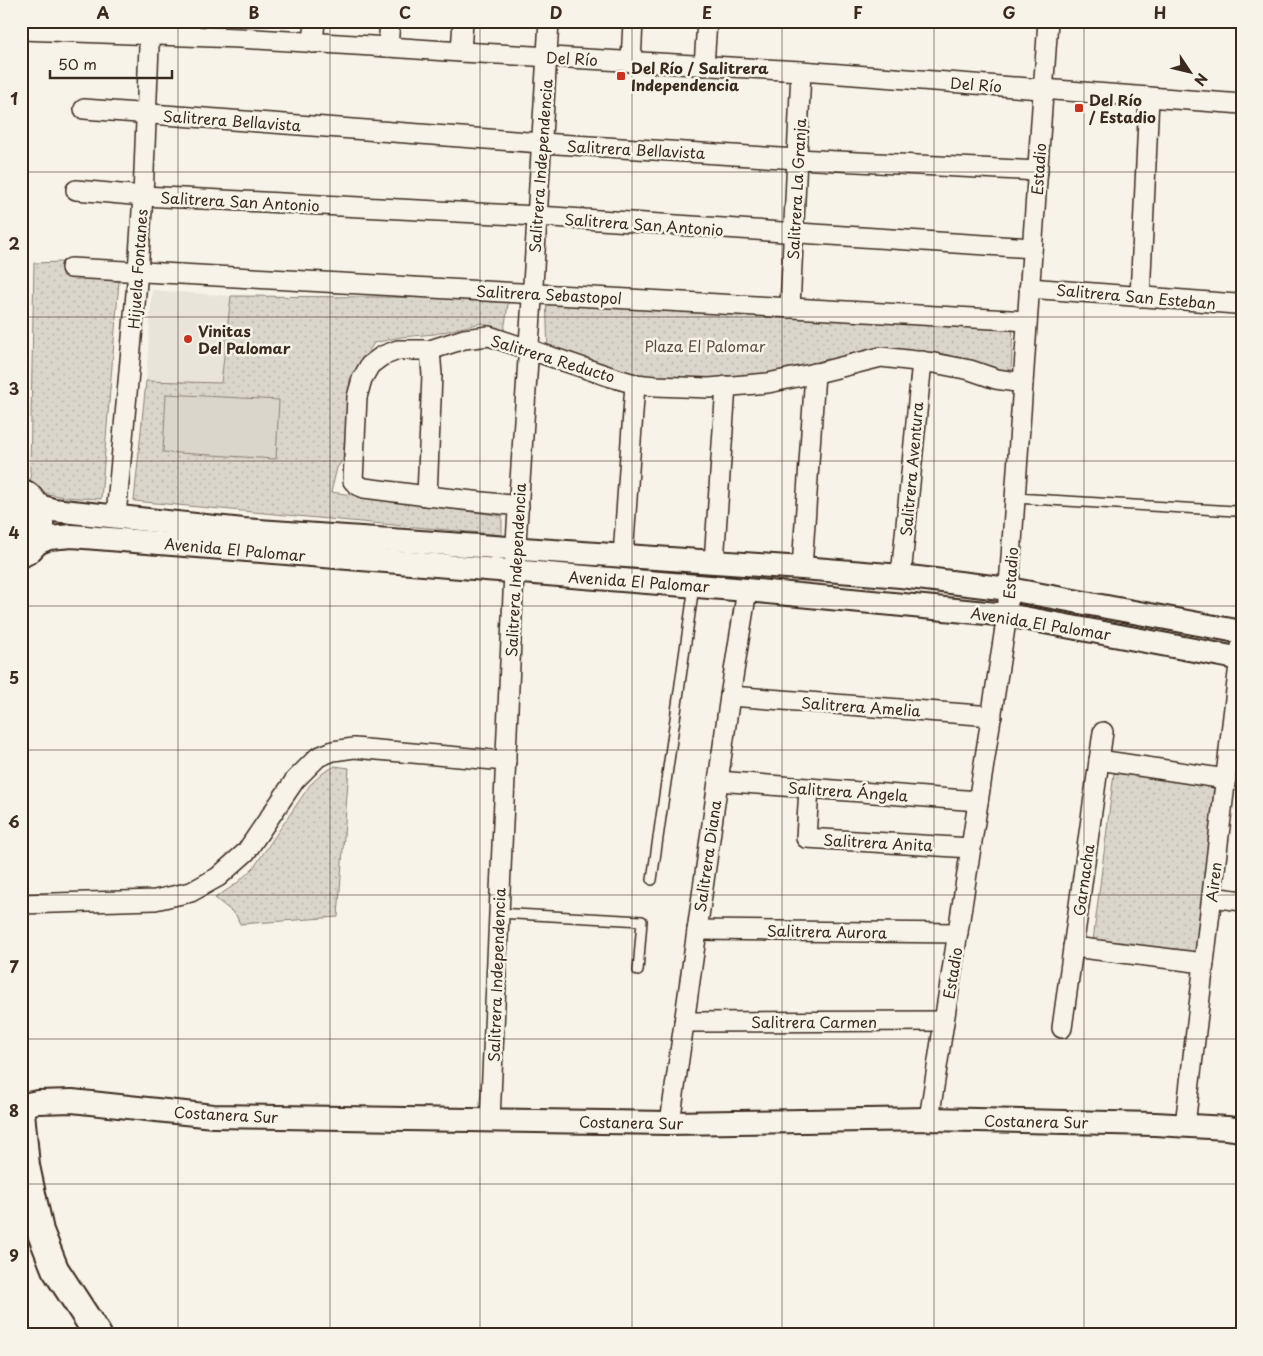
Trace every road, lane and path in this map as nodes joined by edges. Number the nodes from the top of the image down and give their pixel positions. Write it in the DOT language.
graph roads {
  1 [pos="315,21"];
  2 [pos="390,21"];
  3 [pos="463,21"];
  4 [pos="549,21"];
  5 [pos="632,21"];
  6 [pos="707,21"];
  7 [pos="1048,21"];
  8 [pos="149,28"];
  9 [pos="21,30"];
  10 [pos="240,30"];
  11 [pos="313,43"];
  12 [pos="388,47"];
  13 [pos="461,52"];
  14 [pos="547,57"];
  15 [pos="631,62"];
  16 [pos="704,66"];
  17 [pos="801,71"];
  18 [pos="1043,89"];
  19 [pos="1149,98"];
  20 [pos="1242,104"];
  21 [pos="84,109"];
  22 [pos="146,114"];
  23 [pos="541,143"];
  24 [pos="797,159"];
  25 [pos="1038,170"];
  26 [pos="76,190"];
  27 [pos="143,196"];
  28 [pos="536,216"];
  29 [pos="794,234"];
  30 [pos="1032,248"];
  31 [pos="71,268"];
  32 [pos="138,272"];
  33 [pos="1030,288"];
  34 [pos="532,293"];
  35 [pos="1140,297"];
  36 [pos="1242,302"];
  37 [pos="790,308"];
  38 [pos="1027,320"];
  39 [pos="528,349"];
  40 [pos="430,350"];
  41 [pos="922,361"];
  42 [pos="815,373"];
  43 [pos="1023,383"];
  44 [pos="635,384"];
  45 [pos="726,386"];
  46 [pos="26,494"];
  47 [pos="427,496"];
  48 [pos="1015,498"];
  49 [pos="519,506"];
  50 [pos="1235,510"];
  51 [pos="116,516"];
  52 [pos="27,549"];
  53 [pos="516,549"];
  54 [pos="623,556"];
  55 [pos="714,562"];
  56 [pos="802,568"];
  57 [pos="514,572"];
  58 [pos="901,576"];
  59 [pos="694,586"];
  60 [pos="1009,589"];
  61 [pos="747,590"];
  62 [pos="1007,615"];
  63 [pos="1242,632"];
  64 [pos="1241,652"];
  65 [pos="730,696"];
  66 [pos="992,716"];
  67 [pos="1103,732"];
  68 [pos="1099,760"];
  69 [pos="506,761"];
  70 [pos="1226,779"];
  71 [pos="718,781"];
  72 [pos="809,788"];
  73 [pos="978,801"];
  74 [pos="971,848"];
  75 [pos="652,880"];
  76 [pos="1212,897"];
  77 [pos="1242,901"];
  78 [pos="21,904"];
  79 [pos="499,913"];
  80 [pos="697,930"];
  81 [pos="958,933"];
  82 [pos="1073,947"];
  83 [pos="1204,963"];
  84 [pos="638,971"];
  85 [pos="944,1021"];
  86 [pos="684,1022"];
  87 [pos="1062,1028"];
  88 [pos="21,1105"];
  89 [pos="21,1112"];
  90 [pos="929,1119"];
  91 [pos="490,1120"];
  92 [pos="670,1123"];
  93 [pos="1184,1125"];
  94 [pos="1242,1130"];
  95 [pos="98,1335"];
  1 -- 11 [label="street"];
  2 -- 12 [label="street"];
  3 -- 13 [label="street"];
  4 -- 14 [label="street, Salitrera Independencia"];
  5 -- 15 [label="street"];
  6 -- 16 [label="street"];
  7 -- 18 [label="street, Estadio"];
  8 -- 9 [label="street, Del Río"];
  8 -- 10 [label="street, Del Río"];
  8 -- 22 [label="street, Hijuela Fontanes"];
  10 -- 11 [label="street, Del Río"];
  11 -- 12 [label="street, Del Río"];
  12 -- 13 [label="street, Del Río"];
  13 -- 14 [label="street, Del Río"];
  14 -- 15 [label="street, Del Río"];
  14 -- 23 [label="street, Salitrera Independencia"];
  15 -- 16 [label="street, Del Río"];
  16 -- 17 [label="street, Del Río"];
  17 -- 18 [label="street, Del Río"];
  17 -- 24 [label="street, Salitrera La Granja"];
  18 -- 19 [label="street, Del Río"];
  18 -- 25 [label="street, Estadio"];
  19 -- 20 [label="street, Del Río"];
  19 -- 35 [label="street"];
  21 -- 22 [label="street, Salitrera Bellavista"];
  22 -- 23 [label="street, Salitrera Bellavista"];
  22 -- 27 [label="street, Hijuela Fontanes"];
  23 -- 24 [label="street, Salitrera Bellavista"];
  23 -- 28 [label="street, Salitrera Independencia"];
  24 -- 25 [label="street, Salitrera Bellavista"];
  24 -- 29 [label="street, Salitrera La Granja"];
  25 -- 30 [label="street, Estadio"];
  26 -- 27 [label="street, Salitrera San Antonio"];
  27 -- 28 [label="street, Salitrera San Antonio"];
  27 -- 32 [label="street, Hijuela Fontanes"];
  28 -- 29 [label="street, Salitrera San Antonio"];
  28 -- 34 [label="street, Salitrera Independencia"];
  29 -- 30 [label="street, Salitrera San Antonio"];
  29 -- 37 [label="street, Salitrera La Granja"];
  30 -- 33 [label="street, Estadio"];
  31 -- 32 [label="street, Salitrera Sebastopol"];
  32 -- 34 [label="street, Salitrera Sebastopol"];
  32 -- 51 [label="street, Hijuela Fontanes"];
  33 -- 35 [label="street, Salitrera San Esteban"];
  33 -- 38 [label="street, Estadio"];
  34 -- 37 [label="street, Salitrera Sebastopol"];
  34 -- 39 [label="street, Salitrera Independencia"];
  35 -- 36 [label="street, Salitrera San Esteban"];
  37 -- 38 [label="street, Salitrera Sebastopol"];
  38 -- 43 [label="street, Estadio"];
  39 -- 40 [label="street, Salitrera Reducto"];
  39 -- 44 [label="street, Salitrera Reducto"];
  39 -- 49 [label="street, Salitrera Independencia"];
  40 -- 47 [label="street"];
  40 -- 47 [label="street, Salitrera Reducto"];
  41 -- 42 [label="street, Salitrera Reducto"];
  41 -- 43 [label="street, Salitrera Reducto"];
  41 -- 58 [label="street, Salitrera Aventura"];
  42 -- 45 [label="street, Salitrera Reducto"];
  42 -- 56 [label="street"];
  43 -- 48 [label="street, Estadio"];
  44 -- 45 [label="street, Salitrera Reducto"];
  44 -- 54 [label="street"];
  45 -- 55 [label="street"];
  46 -- 51 [label="street, Avenida El Palomar"];
  46 -- 52 [label="main road"];
  47 -- 49 [label="street, Salitrera Reducto"];
  48 -- 50 [label="lane"];
  48 -- 60 [label="street, Estadio"];
  49 -- 53 [label="street, Salitrera Independencia"];
  51 -- 53 [label="street, Avenida El Palomar"];
  52 -- 57 [label="street, Avenida El Palomar"];
  53 -- 54 [label="street, Avenida El Palomar"];
  53 -- 57 [label="street, Salitrera Independencia"];
  54 -- 55 [label="street, Avenida El Palomar"];
  55 -- 56 [label="street, Avenida El Palomar"];
  56 -- 58 [label="street, Avenida El Palomar"];
  57 -- 59 [label="street, Avenida El Palomar"];
  57 -- 69 [label="street, Salitrera Independencia"];
  58 -- 60 [label="street, Avenida El Palomar"];
  59 -- 61 [label="street, Avenida El Palomar"];
  59 -- 75 [label="lane"];
  60 -- 62 [label="street, Estadio"];
  60 -- 63 [label="street, Avenida El Palomar"];
  61 -- 62 [label="street, Avenida El Palomar"];
  61 -- 65 [label="street, Salitrera Diana"];
  62 -- 64 [label="street, Avenida El Palomar"];
  62 -- 66 [label="street, Estadio"];
  64 -- 70 [label="street, Airen"];
  65 -- 66 [label="street, Salitrera Amelia"];
  65 -- 71 [label="street, Salitrera Diana"];
  66 -- 73 [label="street, Estadio"];
  67 -- 68 [label="street, Garnacha"];
  68 -- 70 [label="street"];
  68 -- 82 [label="street, Garnacha"];
  69 -- 78 [label="street"];
  69 -- 79 [label="street, Salitrera Independencia"];
  70 -- 76 [label="street, Airen"];
  71 -- 72 [label="street, Salitrera Ángela"];
  71 -- 80 [label="street, Salitrera Diana"];
  72 -- 73 [label="street, Salitrera Ángela"];
  72 -- 74 [label="street, Salitrera Anita"];
  73 -- 74 [label="street, Estadio"];
  74 -- 81 [label="street, Estadio"];
  76 -- 77 [label="street"];
  76 -- 83 [label="street, Airen"];
  79 -- 84 [label="lane"];
  79 -- 91 [label="street, Salitrera Independencia"];
  80 -- 81 [label="street, Salitrera Aurora"];
  80 -- 86 [label="street, Salitrera Diana"];
  81 -- 85 [label="street, Estadio"];
  82 -- 83 [label="street"];
  82 -- 87 [label="street, Garnacha"];
  83 -- 93 [label="street, Airen"];
  85 -- 86 [label="street, Salitrera Carmen"];
  85 -- 90 [label="street, Estadio"];
  86 -- 92 [label="street, Salitrera Diana"];
  88 -- 91 [label="street, Costanera Sur"];
  89 -- 95 [label="main road"];
  90 -- 92 [label="street, Costanera Sur"];
  90 -- 93 [label="street, Costanera Sur"];
  91 -- 92 [label="street, Costanera Sur"];
  93 -- 94 [label="street, Costanera Sur"];
}
